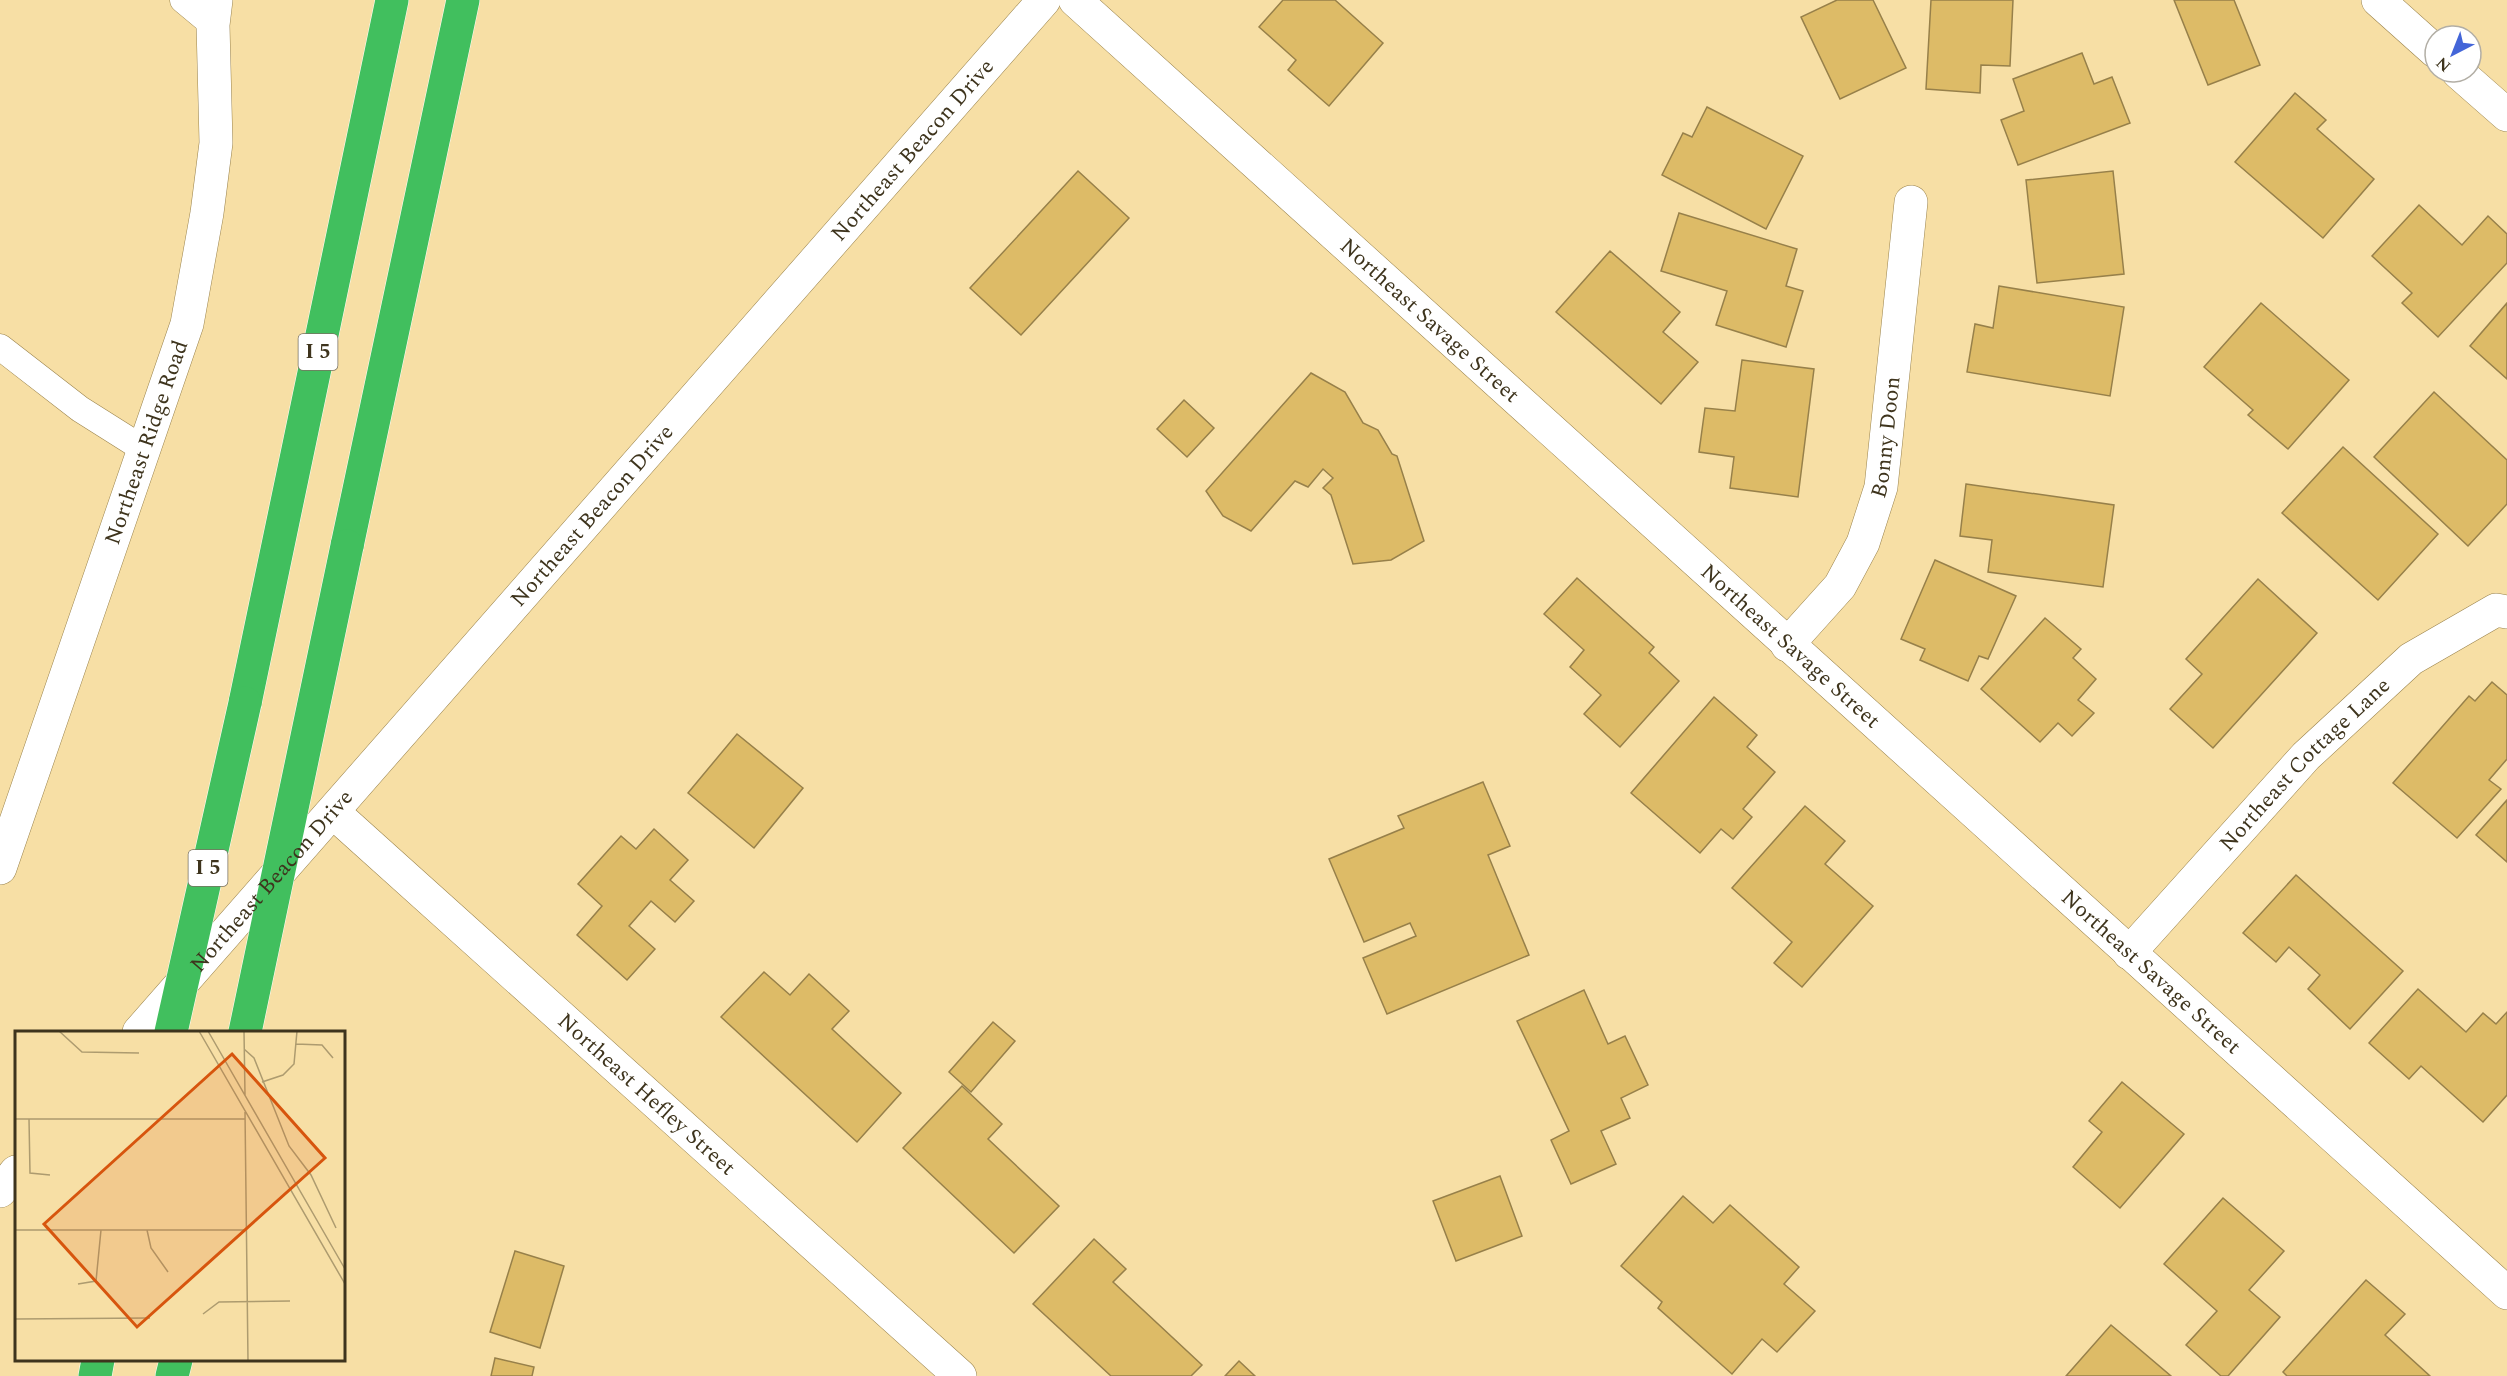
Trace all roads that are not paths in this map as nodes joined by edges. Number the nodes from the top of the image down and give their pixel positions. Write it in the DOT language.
graph roads {
  1 [pos="183,0"];
  2 [pos="392,0"];
  3 [pos="463,0"];
  4 [pos="1044,0"];
  5 [pos="1075,0"];
  6 [pos="2378,0"];
  7 [pos="215,12"];
  8 [pos="2423,40"];
  9 [pos="2472,84"];
  10 [pos="2507,115"];
  11 [pos="1911,202"];
  12 [pos="0,347"];
  13 [pos="145,450"];
  14 [pos="2507,612"];
  15 [pos="1787,645"];
  16 [pos="333,812"];
  17 [pos="0,868"];
  18 [pos="2129,952"];
  19 [pos="140,1031"];
  20 [pos="171,1031"];
  21 [pos="245,1031"];
  22 [pos="15,1173"];
  23 [pos="0,1191"];
  24 [pos="2507,1293"];
  25 [pos="98,1361"];
  26 [pos="176,1361"];
  27 [pos="95,1376"];
  28 [pos="172,1376"];
  29 [pos="960,1376"];
  1 -- 7 [label="lane"];
  2 -- 20 [label="highway, I 5, bridge"];
  3 -- 21 [label="highway, bridge"];
  4 -- 16 [label="street, Northeast Beacon Drive"];
  5 -- 15 [label="street, Northeast Savage Street"];
  6 -- 8 [label="street"];
  7 -- 13 [label="street, Northeast Ridge Road"];
  9 -- 10 [label="street"];
  11 -- 15 [label="street, Bonny Doon"];
  12 -- 13 [label="lane"];
  13 -- 17 [label="street, Northeast Ridge Road"];
  14 -- 18 [label="street, Northeast Cottage Lane"];
  15 -- 18 [label="street, Northeast Savage Street"];
  16 -- 19 [label="street, Northeast Beacon Drive"];
  16 -- 29 [label="street, Northeast Hefley Street"];
  18 -- 24 [label="street, Northeast Savage Street"];
  22 -- 23 [label="street"];
  25 -- 27 [label="highway"];
  26 -- 28 [label="highway"];
}
